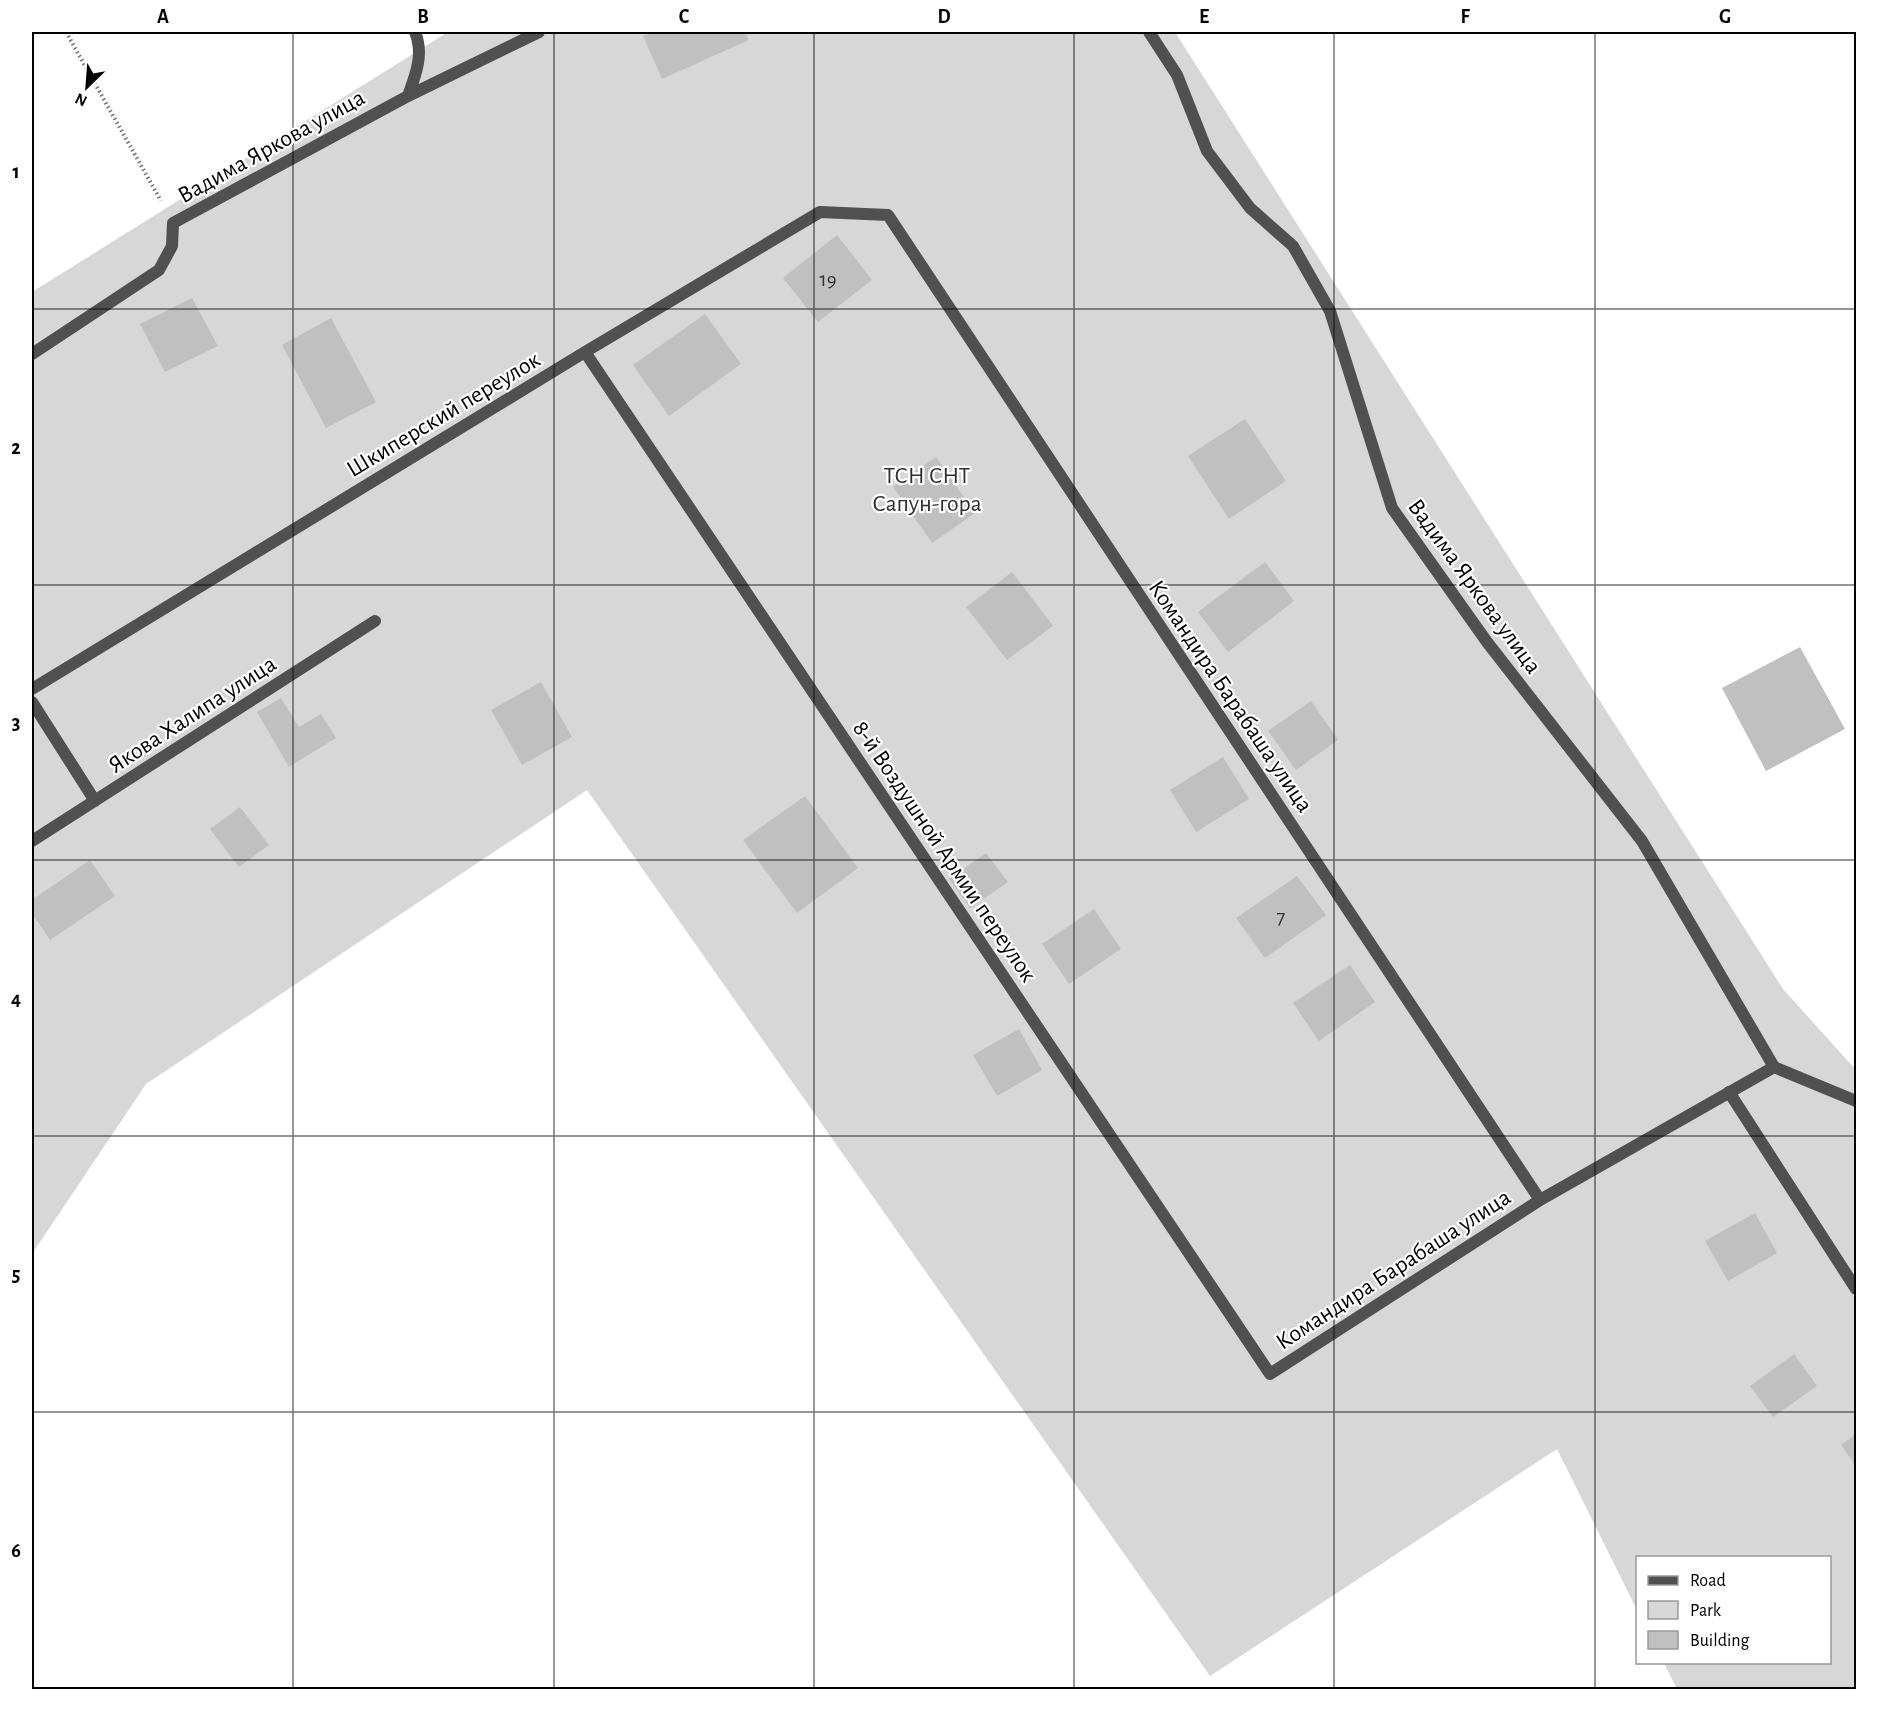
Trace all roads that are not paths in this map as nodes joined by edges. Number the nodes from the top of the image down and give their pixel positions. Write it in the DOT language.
graph roads {
  1 [pos="415,32"];
  2 [pos="539,32"];
  3 [pos="1149,32"];
  4 [pos="408,96"];
  5 [pos="888,216"];
  6 [pos="585,352"];
  7 [pos="32,354"];
  8 [pos="375,621"];
  9 [pos="32,689"];
  10 [pos="32,702"];
  11 [pos="95,801"];
  12 [pos="32,841"];
  13 [pos="1774,1067"];
  14 [pos="1729,1092"];
  15 [pos="1857,1101"];
  16 [pos="1540,1200"];
  17 [pos="1857,1289"];
  18 [pos="1270,1374"];
  1 -- 4 [label="street"];
  2 -- 4 [label="street, Вадима Яркова улица"];
  3 -- 13 [label="street, Вадима Яркова улица"];
  4 -- 7 [label="street, Вадима Яркова улица"];
  5 -- 6 [label="street, Шкиперский переулок"];
  5 -- 16 [label="street, Командира Барабаша улица"];
  6 -- 9 [label="street, Шкиперский переулок"];
  6 -- 18 [label="street, 8-й Воздушной Армии переулок"];
  8 -- 11 [label="street, Якова Халипа улица"];
  10 -- 11 [label="street"];
  11 -- 12 [label="street, Якова Халипа улица"];
  13 -- 14 [label="street, Командира Барабаша улица"];
  13 -- 15 [label="street"];
  14 -- 16 [label="street, Командира Барабаша улица"];
  14 -- 17 [label="street"];
  16 -- 18 [label="street, Командира Барабаша улица"];
}
